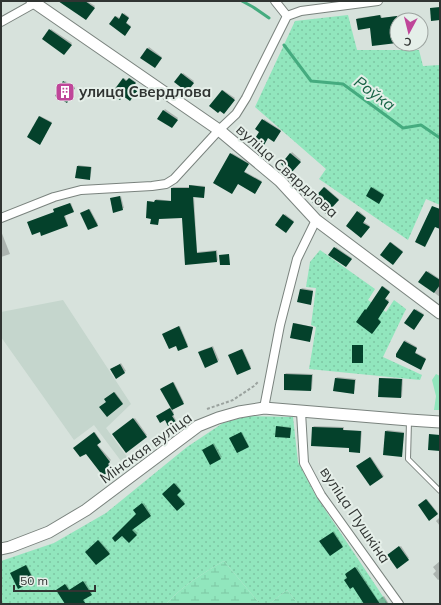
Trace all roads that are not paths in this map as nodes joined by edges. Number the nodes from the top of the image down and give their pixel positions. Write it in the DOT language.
graph roads {
  1 [pos="275,1"];
  2 [pos="378,1"];
  3 [pos="34,2"];
  4 [pos="287,16"];
  5 [pos="1,22"];
  6 [pos="219,130"];
  7 [pos="1,218"];
  8 [pos="316,220"];
  9 [pos="440,313"];
  10 [pos="264,408"];
  11 [pos="301,412"];
  12 [pos="409,420"];
  13 [pos="440,422"];
  14 [pos="440,491"];
  15 [pos="1,549"];
  16 [pos="399,604"];
  1 -- 4 [label="street"];
  2 -- 4 [label="street"];
  3 -- 5 [label="street"];
  3 -- 6 [label="street, вуліца Свярдлова"];
  4 -- 6 [label="street"];
  6 -- 7 [label="street"];
  6 -- 8 [label="street, вуліца Свярдлова"];
  8 -- 9 [label="street, вуліца Свярдлова"];
  8 -- 10 [label="street"];
  10 -- 11 [label="street, Мінская вуліца"];
  10 -- 15 [label="street, Мінская вуліца"];
  11 -- 12 [label="street, Мінская вуліца"];
  11 -- 16 [label="street, вуліца Пушкіна"];
  12 -- 13 [label="street, Мінская вуліца"];
  12 -- 14 [label="lane"];
}
